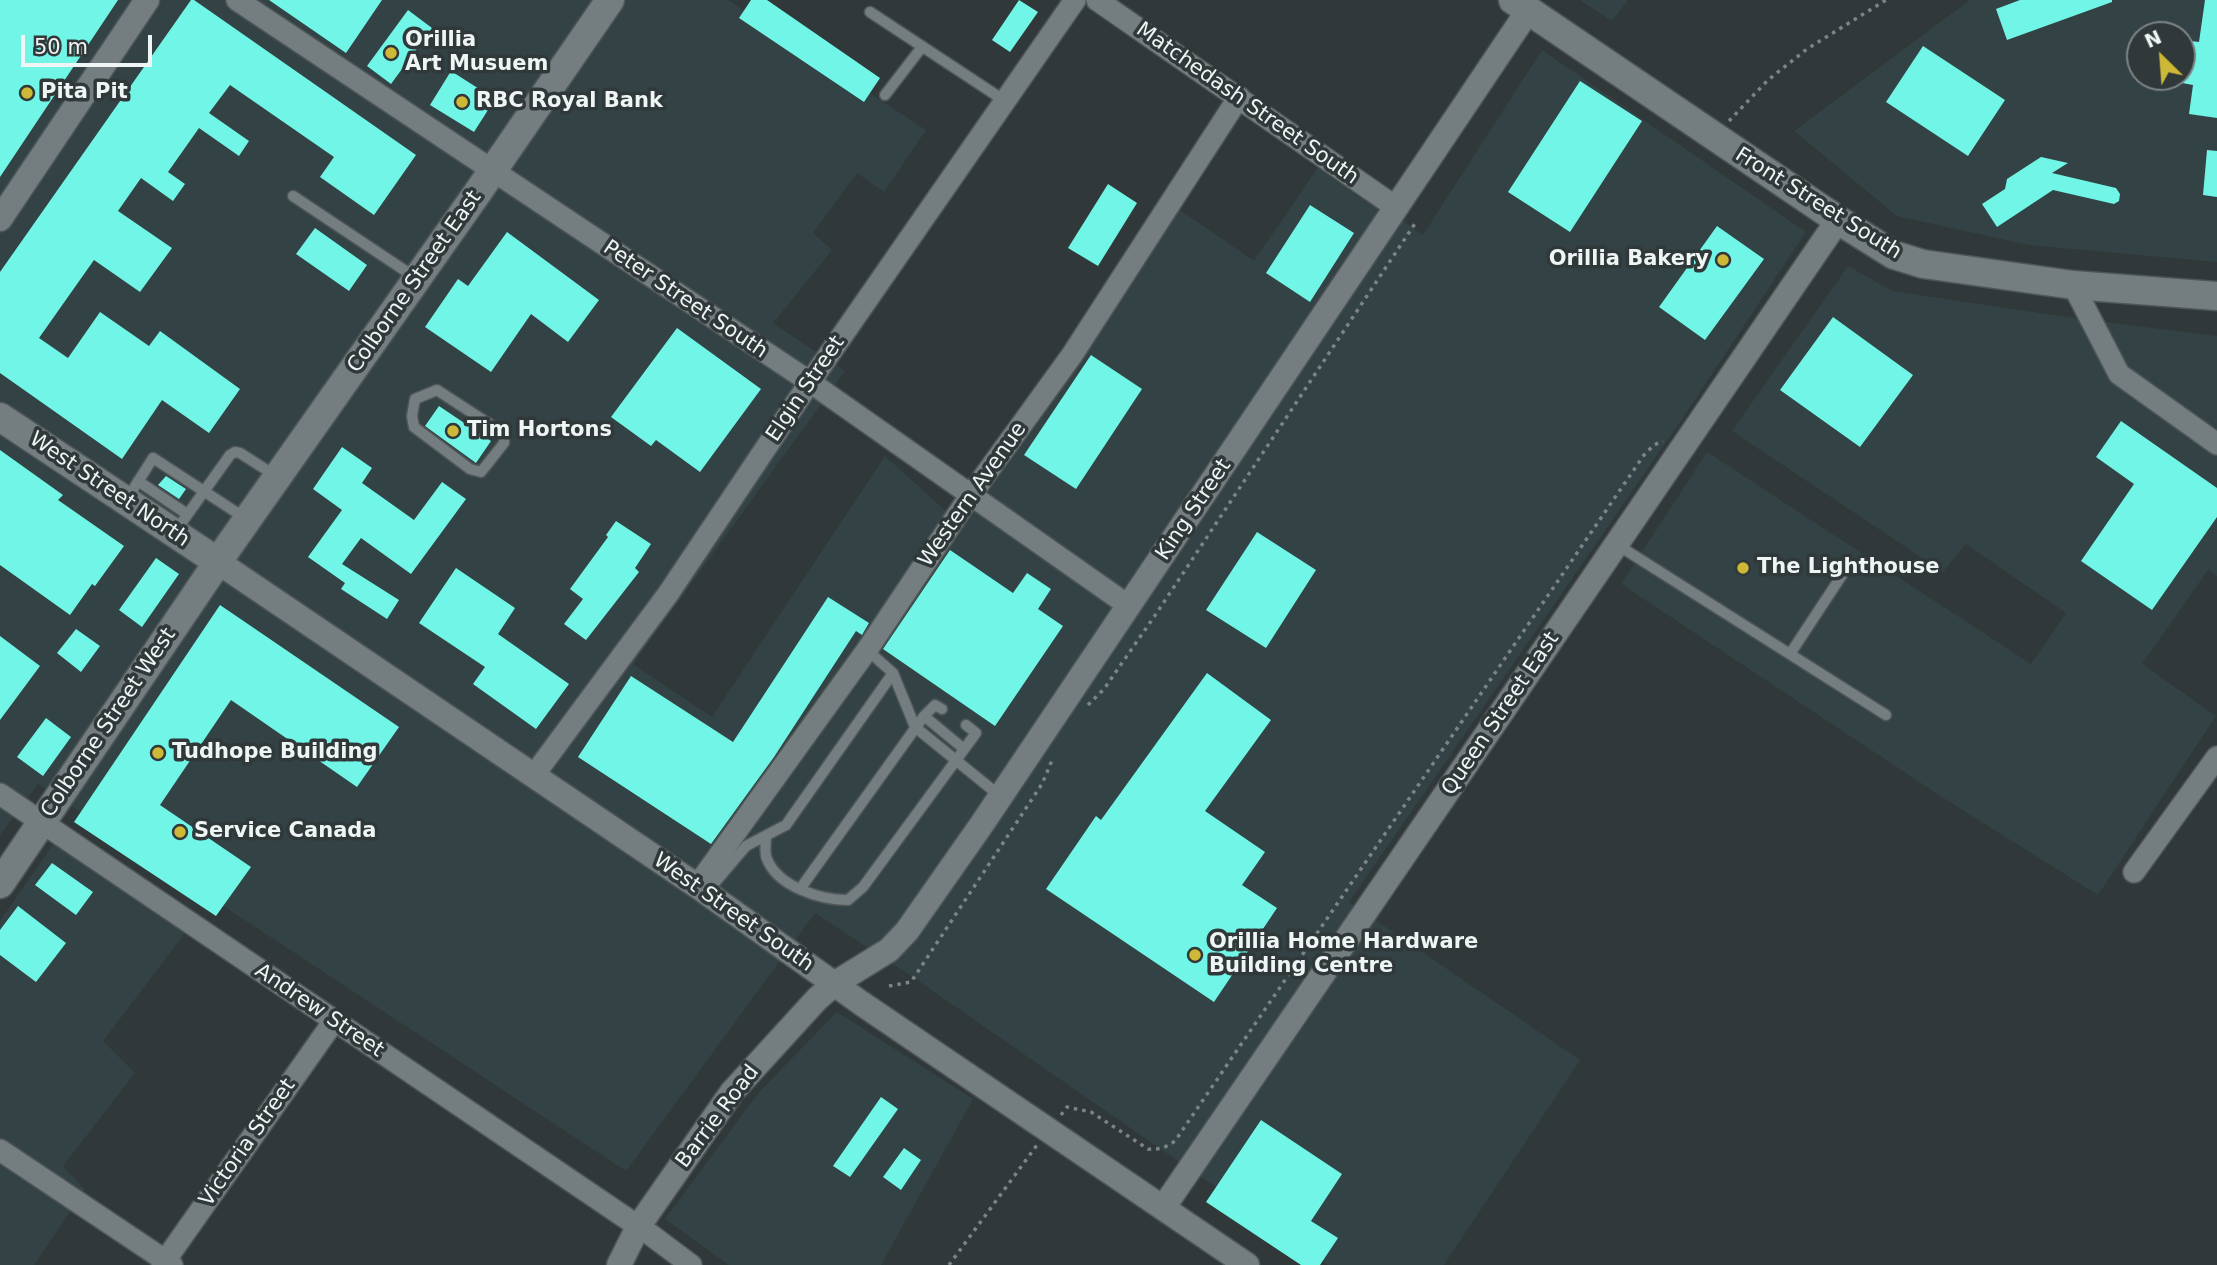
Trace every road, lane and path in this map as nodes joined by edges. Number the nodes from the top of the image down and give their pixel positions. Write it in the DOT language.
graph roads {
  1 [pos="147,0"];
  2 [pos="237,0"];
  3 [pos="610,0"];
  4 [pos="1075,0"];
  5 [pos="1097,0"];
  6 [pos="1886,0"];
  7 [pos="1527,4"];
  8 [pos="870,12"];
  9 [pos="922,47"];
  10 [pos="885,95"];
  11 [pos="1239,97"];
  12 [pos="1005,102"];
  13 [pos="1712,137"];
  14 [pos="492,171"];
  15 [pos="293,196"];
  16 [pos="1406,215"];
  17 [pos="0,219"];
  18 [pos="1838,220"];
  19 [pos="416,278"];
  20 [pos="2073,285"];
  21 [pos="2217,296"];
  22 [pos="810,382"];
  23 [pos="415,400"];
  24 [pos="0,417"];
  25 [pos="1691,434"];
  26 [pos="2217,444"];
  27 [pos="277,477"];
  28 [pos="131,492"];
  29 [pos="204,492"];
  30 [pos="970,496"];
  31 [pos="248,520"];
  32 [pos="180,524"];
  33 [pos="1616,544"];
  34 [pos="218,562"];
  35 [pos="1842,575"];
  36 [pos="1129,606"];
  37 [pos="867,650"];
  38 [pos="1790,654"];
  39 [pos="893,673"];
  40 [pos="1086,707"];
  41 [pos="942,709"];
  42 [pos="1886,715"];
  43 [pos="924,716"];
  44 [pos="966,724"];
  45 [pos="915,727"];
  46 [pos="964,748"];
  47 [pos="1057,750"];
  48 [pos="2217,757"];
  49 [pos="955,761"];
  50 [pos="534,775"];
  51 [pos="0,794"];
  52 [pos="1000,796"];
  53 [pos="744,822"];
  54 [pos="41,823"];
  55 [pos="766,836"];
  56 [pos="2134,872"];
  57 [pos="0,884"];
  58 [pos="800,889"];
  59 [pos="702,890"];
  60 [pos="834,984"];
  61 [pos="889,986"];
  62 [pos="334,1021"];
  63 [pos="1049,1131"];
  64 [pos="0,1150"];
  65 [pos="1163,1208"];
  66 [pos="638,1227"];
  67 [pos="166,1263"];
  68 [pos="619,1265"];
  69 [pos="691,1265"];
  70 [pos="949,1265"];
  71 [pos="1247,1265"];
  1 -- 17 [label="street"];
  2 -- 14 [label="street, Peter Street South"];
  3 -- 14 [label="main road, Colborne Street East"];
  4 -- 12 [label="street, Elgin Street"];
  5 -- 11 [label="street, Matchedash Street South"];
  6 -- 13 [label="path"];
  7 -- 13 [label="main road, Front Street South"];
  7 -- 16 [label="street, King Street"];
  8 -- 9 [label="lane"];
  9 -- 10 [label="lane"];
  9 -- 12 [label="lane"];
  11 -- 16 [label="street, Matchedash Street South"];
  11 -- 30 [label="street, Western Avenue"];
  12 -- 22 [label="street, Elgin Street"];
  13 -- 18 [label="main road, Front Street South"];
  14 -- 19 [label="main road, Colborne Street East"];
  14 -- 22 [label="street, Peter Street South"];
  15 -- 19 [label="lane"];
  16 -- 36 [label="street, King Street"];
  16 -- 40 [label="path"];
  18 -- 20 [label="main road, Front Street South"];
  18 -- 25 [label="street, Queen Street East"];
  19 -- 27 [label="main road, Colborne Street East"];
  20 -- 21 [label="main road, Front Street South"];
  20 -- 26 [label="street"];
  22 -- 30 [label="street, Peter Street South"];
  22 -- 50 [label="street, Elgin Street"];
  23 -- 23 [label="lane"];
  24 -- 28 [label="main road, West Street North"];
  25 -- 33 [label="street, Queen Street East"];
  25 -- 63 [label="path"];
  27 -- 29 [label="lane"];
  27 -- 31 [label="main road, Colborne Street East"];
  28 -- 29 [label="lane"];
  28 -- 32 [label="main road, West Street North"];
  29 -- 31 [label="lane"];
  29 -- 32 [label="lane"];
  30 -- 36 [label="street, Peter Street South"];
  30 -- 37 [label="street, Western Avenue"];
  31 -- 34 [label="main road, Colborne Street East"];
  32 -- 34 [label="main road, West Street North"];
  33 -- 38 [label="lane"];
  33 -- 65 [label="street, Queen Street East"];
  34 -- 50 [label="street, West Street South"];
  34 -- 54 [label="main road, Colborne Street West"];
  35 -- 38 [label="lane"];
  36 -- 52 [label="street, King Street"];
  37 -- 39 [label="lane"];
  37 -- 53 [label="street, Western Avenue"];
  38 -- 42 [label="lane"];
  39 -- 45 [label="lane"];
  39 -- 55 [label="lane"];
  41 -- 43 [label="lane"];
  43 -- 45 [label="lane"];
  43 -- 46 [label="lane"];
  44 -- 46 [label="lane"];
  45 -- 49 [label="lane"];
  45 -- 58 [label="lane"];
  46 -- 49 [label="lane"];
  47 -- 61 [label="path"];
  48 -- 56 [label="street"];
  49 -- 52 [label="lane"];
  49 -- 58 [label="lane"];
  50 -- 59 [label="street, West Street South"];
  51 -- 54 [label="street, Andrew Street"];
  52 -- 60 [label="street, King Street"];
  53 -- 55 [label="lane"];
  53 -- 59 [label="street, Western Avenue"];
  54 -- 57 [label="main road, Colborne Street West"];
  54 -- 62 [label="street, Andrew Street"];
  55 -- 58 [label="lane"];
  55 -- 59 [label="lane"];
  59 -- 60 [label="street, West Street South"];
  60 -- 63 [label="street, West Street South"];
  60 -- 66 [label="street, Barrie Road"];
  62 -- 66 [label="street, Andrew Street"];
  62 -- 67 [label="street, Victoria Street"];
  63 -- 65 [label="street, West Street South"];
  63 -- 70 [label="path"];
  64 -- 67 [label="street"];
  65 -- 71 [label="street, West Street South"];
  66 -- 68 [label="street, Barrie Road"];
  66 -- 69 [label="street, Andrew Street"];
}
